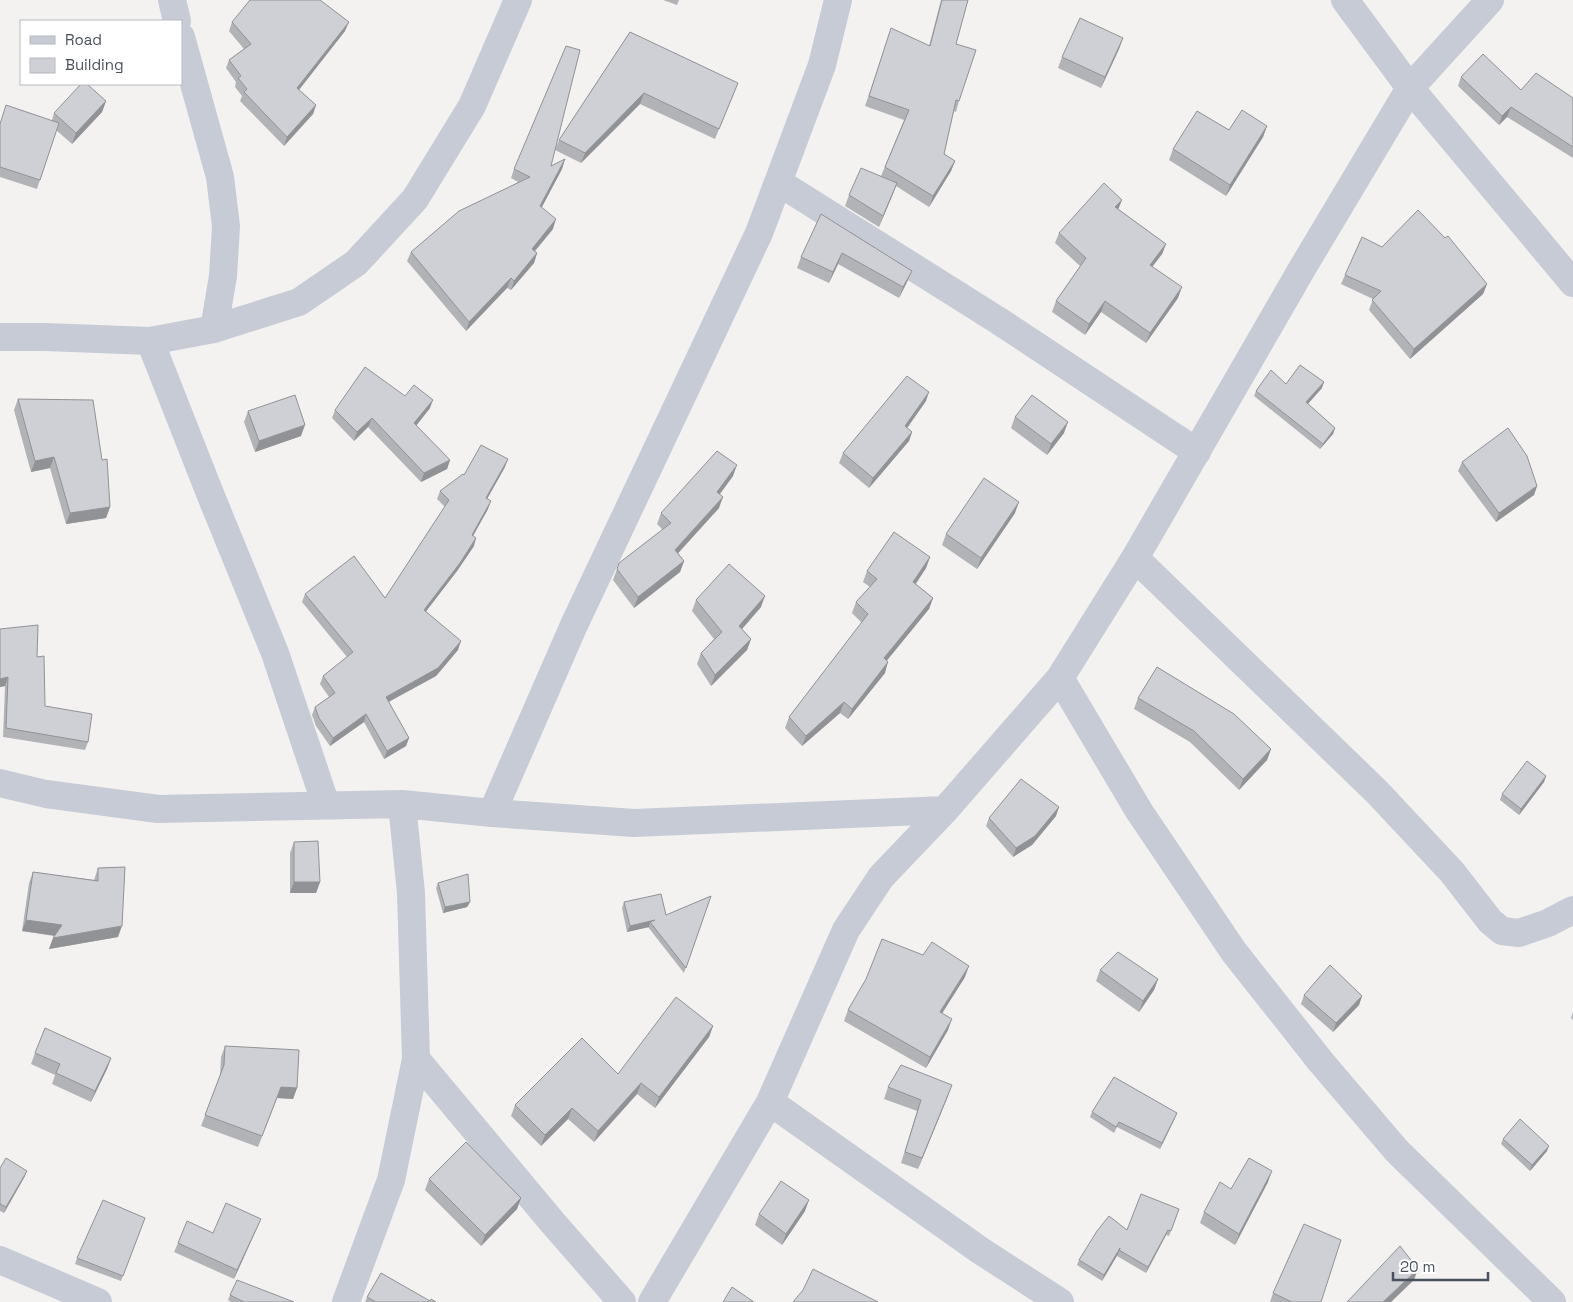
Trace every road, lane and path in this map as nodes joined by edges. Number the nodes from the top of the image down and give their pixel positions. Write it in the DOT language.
graph roads {
  1 [pos="172,0"];
  2 [pos="518,0"];
  3 [pos="838,0"];
  4 [pos="1346,0"];
  5 [pos="1490,0"];
  6 [pos="177,20"];
  7 [pos="182,41"];
  8 [pos="1410,88"];
  9 [pos="778,182"];
  10 [pos="1573,282"];
  11 [pos="214,329"];
  12 [pos="0,337"];
  13 [pos="150,341"];
  14 [pos="1197,452"];
  15 [pos="1135,558"];
  16 [pos="1060,678"];
  17 [pos="0,783"];
  18 [pos="402,804"];
  19 [pos="326,805"];
  20 [pos="945,810"];
  21 [pos="492,814"];
  22 [pos="1573,910"];
  23 [pos="416,1059"];
  24 [pos="770,1102"];
  25 [pos="0,1260"];
  26 [pos="98,1302"];
  27 [pos="346,1302"];
  28 [pos="622,1302"];
  29 [pos="652,1302"];
  30 [pos="1060,1302"];
  31 [pos="1552,1302"];
  1 -- 6 [label="street"];
  2 -- 11 [label="street"];
  3 -- 9 [label="street"];
  4 -- 8 [label="street"];
  5 -- 8 [label="street"];
  7 -- 11 [label="street"];
  8 -- 10 [label="street"];
  8 -- 14 [label="street"];
  9 -- 14 [label="street"];
  9 -- 21 [label="street"];
  11 -- 13 [label="street"];
  12 -- 13 [label="street"];
  13 -- 19 [label="street"];
  14 -- 15 [label="street"];
  15 -- 16 [label="street"];
  15 -- 22 [label="street"];
  16 -- 20 [label="street"];
  16 -- 31 [label="street"];
  17 -- 19 [label="street"];
  18 -- 19 [label="street"];
  18 -- 21 [label="street"];
  18 -- 23 [label="street"];
  20 -- 21 [label="street"];
  20 -- 24 [label="street"];
  23 -- 27 [label="street"];
  23 -- 28 [label="street"];
  24 -- 29 [label="street"];
  24 -- 30 [label="street"];
  25 -- 26 [label="street"];
}
